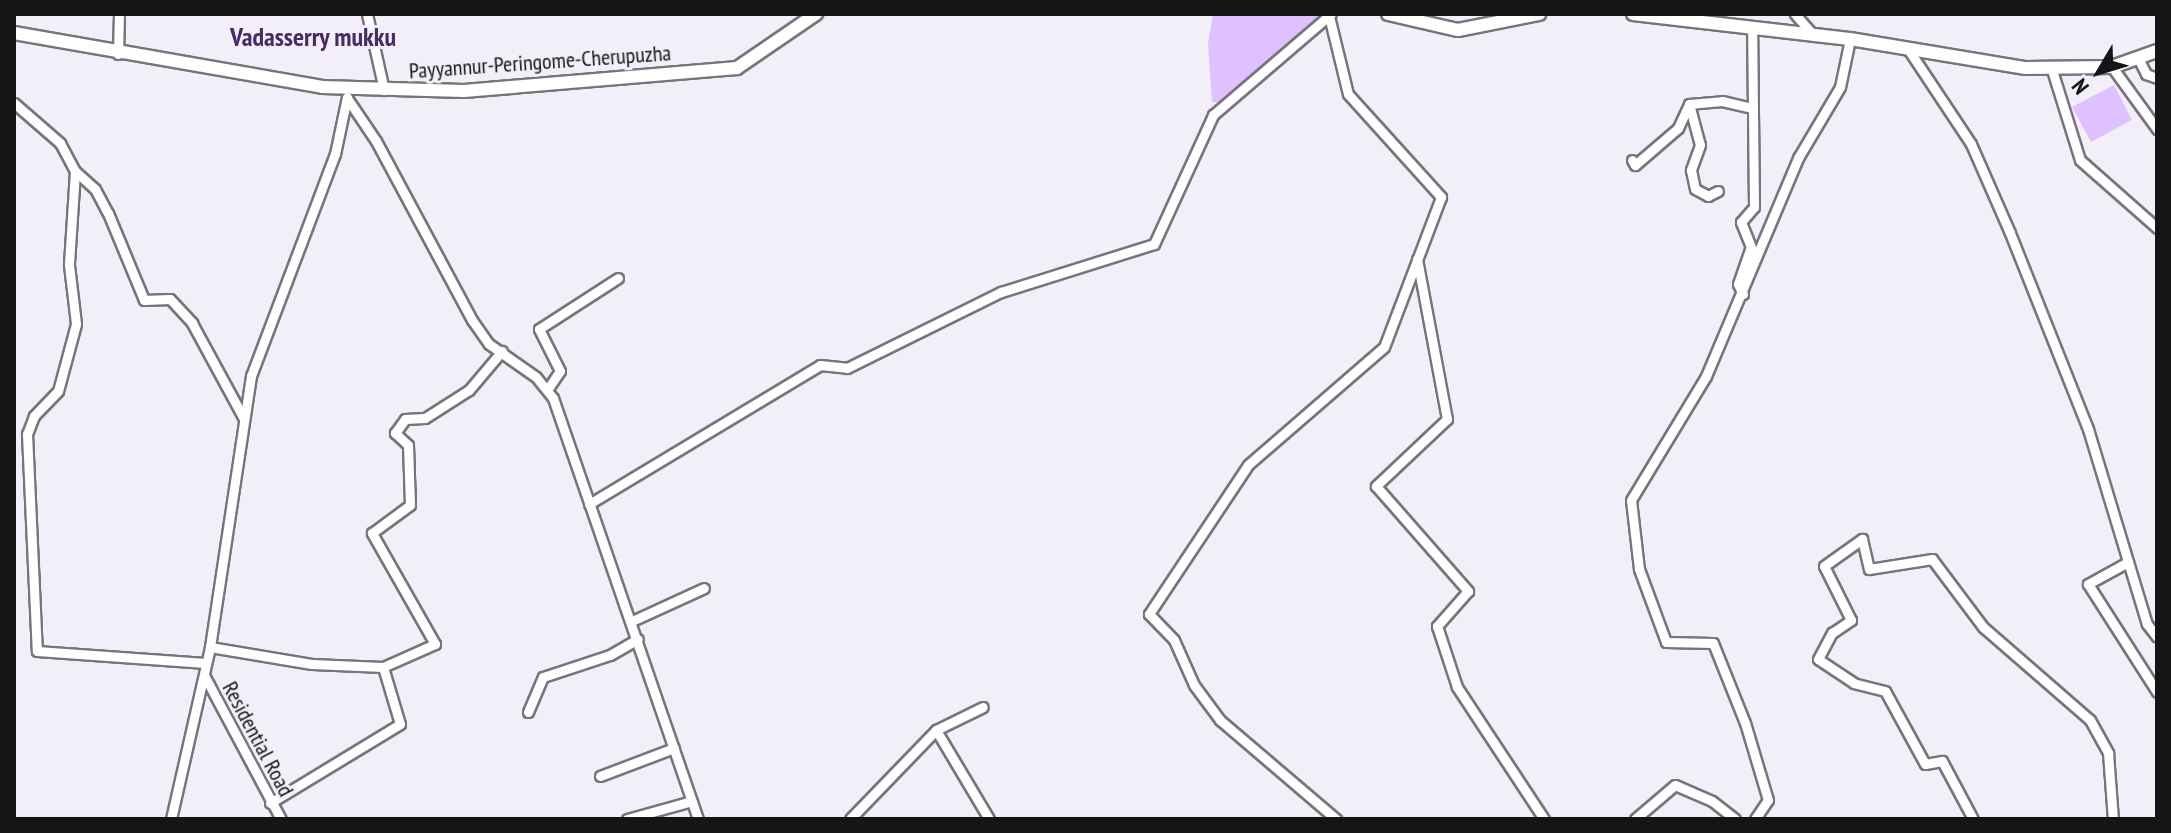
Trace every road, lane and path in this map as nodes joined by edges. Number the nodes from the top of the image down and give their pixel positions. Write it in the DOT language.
graph roads {
  1 [pos="119,14"];
  2 [pos="367,14"];
  3 [pos="816,14"];
  4 [pos="1388,14"];
  5 [pos="1539,14"];
  6 [pos="1633,14"];
  7 [pos="1795,14"];
  8 [pos="1330,15"];
  9 [pos="1752,28"];
  10 [pos="14,33"];
  11 [pos="1814,36"];
  12 [pos="1850,39"];
  13 [pos="1908,49"];
  14 [pos="2157,51"];
  15 [pos="118,54"];
  16 [pos="2139,60"];
  17 [pos="2112,67"];
  18 [pos="2052,70"];
  19 [pos="2157,78"];
  20 [pos="384,90"];
  21 [pos="348,94"];
  22 [pos="14,103"];
  23 [pos="1689,104"];
  24 [pos="1749,107"];
  25 [pos="2157,129"];
  26 [pos="1632,160"];
  27 [pos="75,171"];
  28 [pos="1718,191"];
  29 [pos="2157,228"];
  30 [pos="1417,258"];
  31 [pos="618,278"];
  32 [pos="1743,294"];
  33 [pos="502,351"];
  34 [pos="547,390"];
  35 [pos="243,417"];
  36 [pos="589,504"];
  37 [pos="2128,562"];
  38 [pos="704,588"];
  39 [pos="632,621"];
  40 [pos="2157,637"];
  41 [pos="638,639"];
  42 [pos="210,647"];
  43 [pos="206,663"];
  44 [pos="383,667"];
  45 [pos="204,675"];
  46 [pos="2157,692"];
  47 [pos="983,707"];
  48 [pos="528,712"];
  49 [pos="936,730"];
  50 [pos="674,748"];
  51 [pos="600,776"];
  52 [pos="692,801"];
  53 [pos="270,803"];
  54 [pos="171,819"];
  55 [pos="281,819"];
  56 [pos="627,819"];
  57 [pos="698,819"];
  58 [pos="850,819"];
  59 [pos="989,819"];
  60 [pos="1336,819"];
  61 [pos="1544,819"];
  62 [pos="1635,819"];
  63 [pos="1735,819"];
  64 [pos="1755,819"];
  65 [pos="1973,819"];
  66 [pos="2113,819"];
  1 -- 15 [label="street"];
  2 -- 20 [label="street"];
  3 -- 20 [label="main road, Payyannur-Peringome-Cherupuzha"];
  4 -- 5 [label="main road"];
  6 -- 9 [label="main road"];
  7 -- 11 [label="street"];
  8 -- 30 [label="street"];
  8 -- 36 [label="street"];
  9 -- 11 [label="main road"];
  9 -- 24 [label="street"];
  10 -- 15 [label="main road, Payyannur-Peringome-Cherupuzha"];
  11 -- 12 [label="main road"];
  12 -- 13 [label="main road"];
  12 -- 32 [label="street"];
  13 -- 18 [label="main road"];
  13 -- 37 [label="street"];
  14 -- 16 [label="main road"];
  15 -- 21 [label="main road, Payyannur-Peringome-Cherupuzha"];
  16 -- 17 [label="main road"];
  16 -- 19 [label="street"];
  17 -- 18 [label="main road"];
  17 -- 25 [label="street"];
  18 -- 29 [label="street"];
  20 -- 21 [label="main road, Payyannur-Peringome-Cherupuzha"];
  21 -- 33 [label="street"];
  21 -- 35 [label="street"];
  22 -- 27 [label="street"];
  23 -- 24 [label="street"];
  23 -- 26 [label="street"];
  23 -- 28 [label="street"];
  24 -- 32 [label="street"];
  27 -- 35 [label="street"];
  27 -- 43 [label="street"];
  30 -- 60 [label="street"];
  30 -- 61 [label="street"];
  31 -- 34 [label="street"];
  32 -- 64 [label="street"];
  33 -- 34 [label="street"];
  33 -- 44 [label="street"];
  34 -- 36 [label="street"];
  35 -- 42 [label="street"];
  36 -- 39 [label="street"];
  37 -- 40 [label="street"];
  37 -- 46 [label="street"];
  38 -- 39 [label="street"];
  39 -- 41 [label="street"];
  41 -- 48 [label="street"];
  41 -- 50 [label="street"];
  42 -- 43 [label="street"];
  42 -- 44 [label="street"];
  43 -- 45 [label="street"];
  44 -- 53 [label="street"];
  45 -- 53 [label="street, Residential Road"];
  45 -- 54 [label="street"];
  47 -- 49 [label="street"];
  49 -- 58 [label="street"];
  49 -- 59 [label="street"];
  50 -- 51 [label="street"];
  50 -- 52 [label="street"];
  52 -- 56 [label="street"];
  52 -- 57 [label="street"];
  53 -- 55 [label="street, Residential Road"];
  62 -- 63 [label="street"];
  65 -- 66 [label="street"];
}
